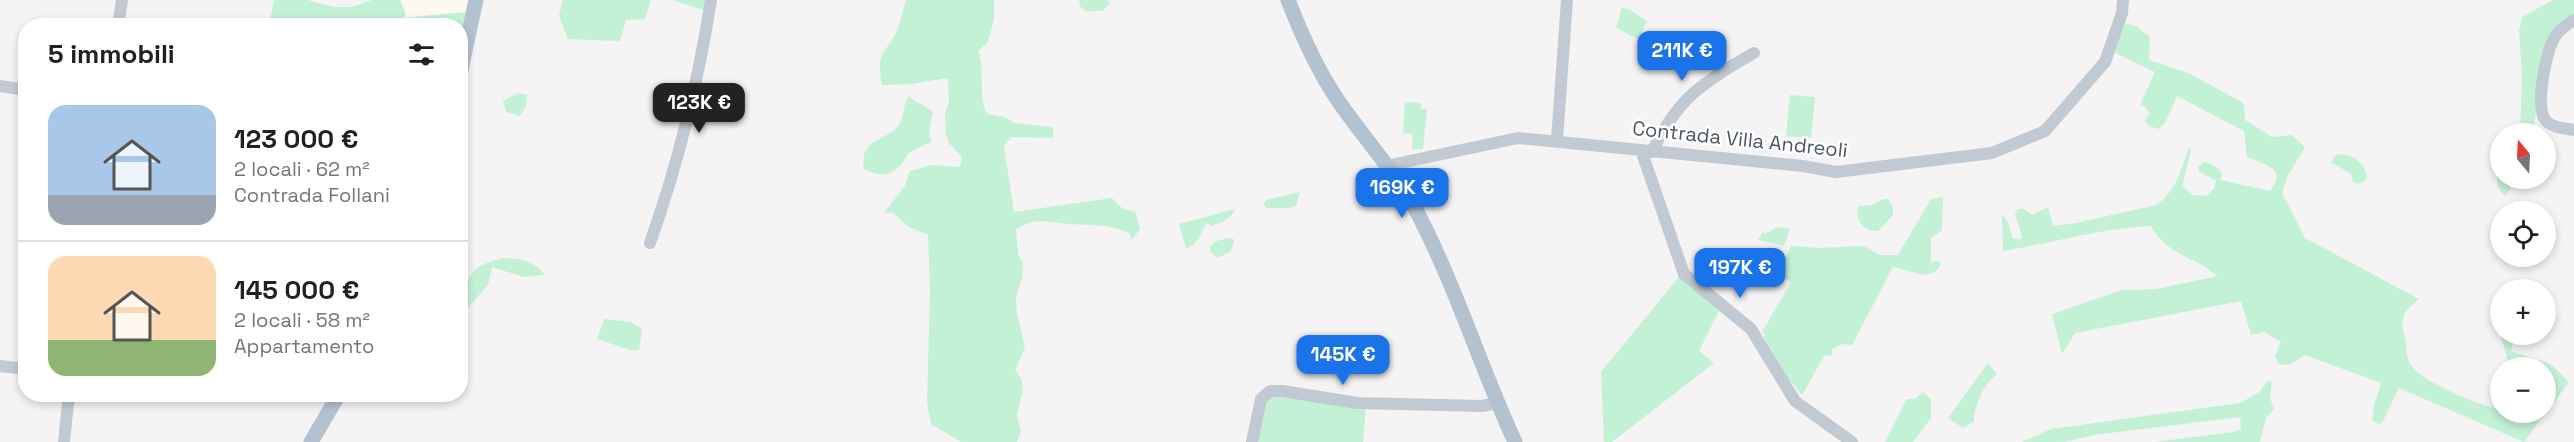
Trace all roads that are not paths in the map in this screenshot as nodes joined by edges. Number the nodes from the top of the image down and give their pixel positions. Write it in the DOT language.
graph roads {
  1 [pos="122,0"];
  2 [pos="476,0"];
  3 [pos="711,0"];
  4 [pos="1288,0"];
  5 [pos="1567,0"];
  6 [pos="2123,0"];
  7 [pos="119,18"];
  8 [pos="2574,20"];
  9 [pos="468,37"];
  10 [pos="1754,53"];
  11 [pos="0,86"];
  12 [pos="18,89"];
  13 [pos="2574,130"];
  14 [pos="1557,140"];
  15 [pos="1647,151"];
  16 [pos="1386,166"];
  17 [pos="650,243"];
  18 [pos="0,366"];
  19 [pos="18,368"];
  20 [pos="68,402"];
  21 [pos="334,402"];
  22 [pos="1497,403"];
  23 [pos="64,442"];
  24 [pos="311,442"];
  25 [pos="1251,442"];
  26 [pos="1515,442"];
  27 [pos="1852,442"];
  1 -- 7 [label="street"];
  2 -- 9 [label="main road"];
  3 -- 17 [label="street"];
  4 -- 16 [label="main road"];
  5 -- 14 [label="street"];
  6 -- 15 [label="street, Contrada Villa Andreoli"];
  8 -- 13 [label="street"];
  10 -- 15 [label="street"];
  11 -- 12 [label="street"];
  14 -- 15 [label="street, Contrada Villa Andreoli"];
  14 -- 16 [label="street, Contrada Villa Andreoli"];
  15 -- 27 [label="street"];
  16 -- 22 [label="main road"];
  18 -- 19 [label="street"];
  20 -- 23 [label="street"];
  21 -- 24 [label="main road"];
  22 -- 25 [label="street"];
  22 -- 26 [label="main road"];
}
